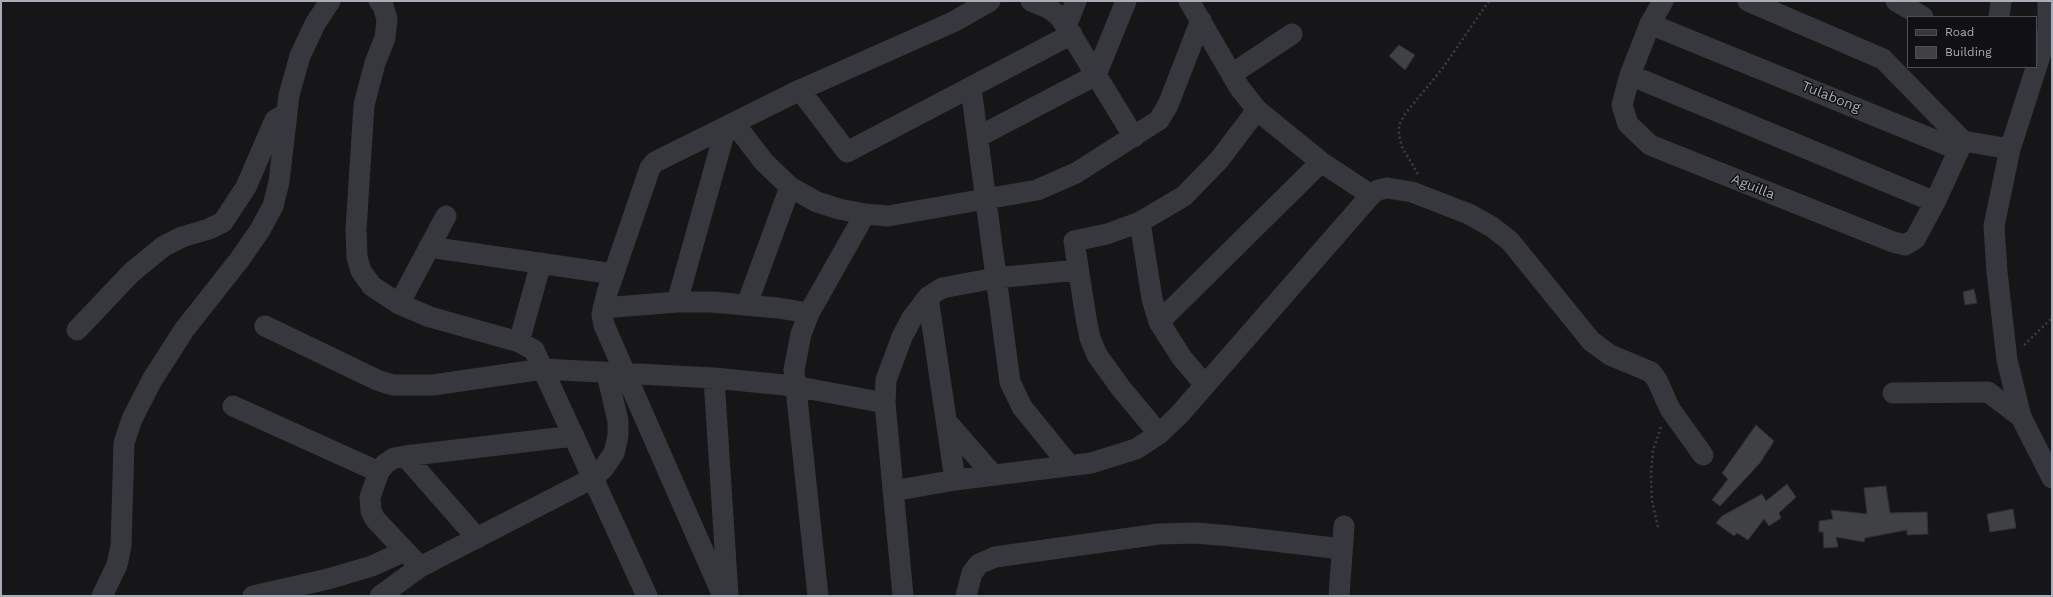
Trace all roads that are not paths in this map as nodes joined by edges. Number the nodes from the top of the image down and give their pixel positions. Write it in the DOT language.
graph roads {
  1 [pos="330,1"];
  2 [pos="379,1"];
  3 [pos="990,1"];
  4 [pos="1031,1"];
  5 [pos="1076,1"];
  6 [pos="1126,1"];
  7 [pos="1189,1"];
  8 [pos="1663,1"];
  9 [pos="1748,1"];
  10 [pos="1896,1"];
  11 [pos="2001,1"];
  12 [pos="2048,1"];
  13 [pos="1921,16"];
  14 [pos="1999,16"];
  15 [pos="1201,20"];
  16 [pos="1650,24"];
  17 [pos="1069,30"];
  18 [pos="1292,34"];
  19 [pos="2037,65"];
  20 [pos="2036,68"];
  21 [pos="1232,74"];
  22 [pos="1096,75"];
  23 [pos="1630,75"];
  24 [pos="971,88"];
  25 [pos="800,90"];
  26 [pos="1257,110"];
  27 [pos="287,114"];
  28 [pos="730,125"];
  29 [pos="978,137"];
  30 [pos="1134,137"];
  31 [pos="1961,145"];
  32 [pos="2010,149"];
  33 [pos="1321,162"];
  34 [pos="790,187"];
  35 [pos="1371,195"];
  36 [pos="986,200"];
  37 [pos="1936,202"];
  38 [pos="865,214"];
  39 [pos="446,216"];
  40 [pos="1140,222"];
  41 [pos="429,247"];
  42 [pos="541,263"];
  43 [pos="1078,270"];
  44 [pos="614,274"];
  45 [pos="995,278"];
  46 [pos="928,297"];
  47 [pos="677,302"];
  48 [pos="399,304"];
  49 [pos="747,304"];
  50 [pos="603,308"];
  51 [pos="809,313"];
  52 [pos="1159,322"];
  53 [pos="265,326"];
  54 [pos="77,330"];
  55 [pos="519,342"];
  56 [pos="543,369"];
  57 [pos="617,374"];
  58 [pos="714,378"];
  59 [pos="1205,385"];
  60 [pos="794,386"];
  61 [pos="1893,393"];
  62 [pos="885,403"];
  63 [pos="233,406"];
  64 [pos="2021,417"];
  65 [pos="946,421"];
  66 [pos="1159,434"];
  67 [pos="574,436"];
  68 [pos="1703,455"];
  69 [pos="405,456"];
  70 [pos="1069,465"];
  71 [pos="379,472"];
  72 [pos="993,475"];
  73 [pos="593,478"];
  74 [pos="2052,478"];
  75 [pos="955,480"];
  76 [pos="893,491"];
  77 [pos="1344,526"];
  78 [pos="477,538"];
  79 [pos="1342,549"];
  80 [pos="405,551"];
  81 [pos="420,567"];
  82 [pos="102,596"];
  83 [pos="253,596"];
  84 [pos="380,596"];
  85 [pos="647,596"];
  86 [pos="723,596"];
  87 [pos="728,596"];
  88 [pos="818,596"];
  89 [pos="903,596"];
  90 [pos="966,596"];
  91 [pos="1339,596"];
  1 -- 27 [label="street"];
  2 -- 48 [label="street"];
  3 -- 25 [label="street"];
  4 -- 17 [label="street"];
  5 -- 17 [label="street"];
  6 -- 22 [label="street"];
  7 -- 15 [label="street"];
  8 -- 16 [label="street, Aguilla"];
  9 -- 31 [label="street"];
  10 -- 13 [label="street"];
  11 -- 14 [label="street"];
  12 -- 19 [label="street"];
  15 -- 21 [label="street"];
  15 -- 30 [label="street"];
  16 -- 23 [label="street, Aguilla"];
  16 -- 31 [label="street, Tulabong"];
  17 -- 22 [label="street"];
  17 -- 24 [label="street"];
  18 -- 21 [label="street"];
  20 -- 32 [label="street"];
  21 -- 26 [label="street"];
  22 -- 29 [label="street"];
  22 -- 30 [label="street"];
  23 -- 37 [label="street"];
  23 -- 37 [label="street, Aguilla"];
  24 -- 25 [label="street"];
  24 -- 29 [label="street"];
  25 -- 28 [label="street"];
  26 -- 33 [label="street"];
  26 -- 40 [label="street"];
  27 -- 54 [label="street"];
  27 -- 82 [label="street"];
  28 -- 34 [label="street"];
  28 -- 44 [label="street"];
  28 -- 47 [label="street"];
  29 -- 36 [label="street"];
  30 -- 36 [label="street"];
  31 -- 32 [label="street, Tulabong"];
  31 -- 37 [label="street, Aguilla"];
  32 -- 64 [label="street"];
  33 -- 35 [label="street"];
  33 -- 52 [label="street"];
  34 -- 38 [label="street"];
  34 -- 49 [label="street"];
  35 -- 59 [label="street"];
  35 -- 68 [label="street"];
  36 -- 38 [label="street"];
  36 -- 45 [label="street"];
  38 -- 51 [label="street"];
  39 -- 41 [label="street"];
  40 -- 43 [label="street"];
  40 -- 52 [label="street"];
  41 -- 42 [label="street"];
  41 -- 48 [label="street"];
  42 -- 44 [label="street"];
  42 -- 55 [label="street"];
  43 -- 45 [label="street"];
  43 -- 66 [label="street"];
  44 -- 50 [label="street"];
  45 -- 46 [label="street"];
  45 -- 70 [label="street"];
  46 -- 62 [label="street"];
  46 -- 65 [label="street"];
  47 -- 49 [label="street"];
  47 -- 50 [label="street"];
  48 -- 55 [label="street"];
  49 -- 51 [label="street"];
  50 -- 57 [label="street"];
  51 -- 60 [label="street"];
  52 -- 59 [label="street"];
  53 -- 56 [label="street"];
  55 -- 56 [label="street"];
  56 -- 57 [label="street"];
  56 -- 67 [label="street"];
  57 -- 58 [label="street"];
  57 -- 73 [label="street"];
  57 -- 86 [label="street"];
  58 -- 60 [label="street"];
  58 -- 87 [label="street"];
  59 -- 66 [label="street"];
  60 -- 62 [label="street"];
  60 -- 88 [label="street"];
  61 -- 64 [label="street"];
  62 -- 76 [label="street"];
  63 -- 71 [label="street"];
  64 -- 74 [label="street"];
  65 -- 72 [label="street"];
  65 -- 75 [label="street"];
  66 -- 70 [label="street"];
  67 -- 69 [label="street"];
  67 -- 73 [label="street"];
  69 -- 71 [label="street"];
  69 -- 78 [label="street"];
  70 -- 72 [label="street"];
  71 -- 80 [label="street"];
  72 -- 75 [label="street"];
  73 -- 78 [label="street"];
  73 -- 85 [label="street"];
  75 -- 76 [label="street"];
  76 -- 89 [label="street"];
  77 -- 79 [label="street"];
  78 -- 81 [label="street"];
  79 -- 90 [label="street"];
  79 -- 91 [label="street"];
  80 -- 81 [label="street"];
  80 -- 83 [label="street"];
  81 -- 84 [label="street"];
}
